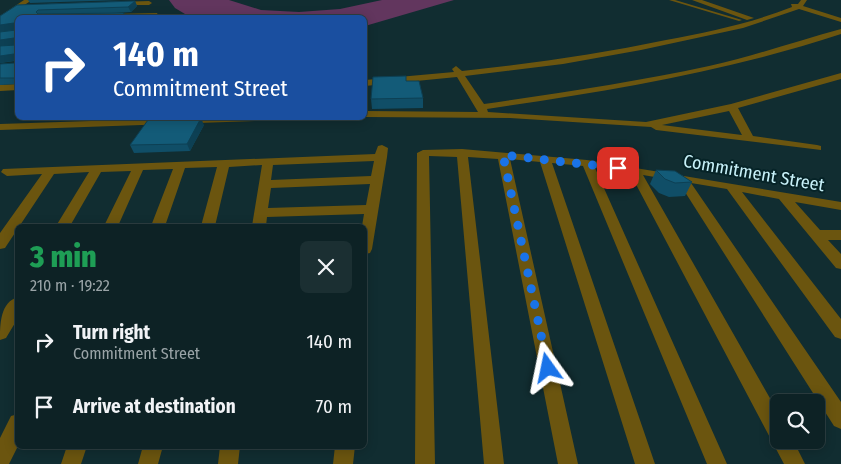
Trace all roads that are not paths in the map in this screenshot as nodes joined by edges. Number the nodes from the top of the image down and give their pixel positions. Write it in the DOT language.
graph roads {
  1 [pos="29,0"];
  2 [pos="671,0"];
  3 [pos="695,0"];
  4 [pos="149,2"];
  5 [pos="792,2"];
  6 [pos="802,3"];
  7 [pos="111,4"];
  8 [pos="37,6"];
  9 [pos="18,7"];
  10 [pos="156,15"];
  11 [pos="0,18"];
  12 [pos="15,18"];
  13 [pos="750,18"];
  14 [pos="740,20"];
  15 [pos="841,20"];
  16 [pos="841,31"];
  17 [pos="457,72"];
  18 [pos="841,76"];
  19 [pos="367,78"];
  20 [pos="367,83"];
  21 [pos="15,87"];
  22 [pos="0,88"];
  23 [pos="0,95"];
  24 [pos="15,95"];
  25 [pos="732,107"];
  26 [pos="482,111"];
  27 [pos="367,114"];
  28 [pos="119,120"];
  29 [pos="646,125"];
  30 [pos="0,127"];
  31 [pos="750,140"];
  32 [pos="817,148"];
  33 [pos="462,152"];
  34 [pos="503,155"];
  35 [pos="545,160"];
  36 [pos="268,161"];
  37 [pos="224,163"];
  38 [pos="587,163"];
  39 [pos="180,165"];
  40 [pos="139,166"];
  41 [pos="97,168"];
  42 [pos="51,170"];
  43 [pos="634,170"];
  44 [pos="7,172"];
  45 [pos="682,178"];
  46 [pos="377,180"];
  47 [pos="265,184"];
  48 [pos="731,186"];
  49 [pos="783,196"];
  50 [pos="841,206"];
  51 [pos="372,209"];
  52 [pos="260,220"];
  53 [pos="64,224"];
  54 [pos="111,224"];
  55 [pos="159,224"];
  56 [pos="209,224"];
  57 [pos="367,233"];
  58 [pos="816,235"];
  59 [pos="841,235"];
  60 [pos="0,244"];
  61 [pos="841,264"];
  62 [pos="15,308"];
  63 [pos="841,332"];
  64 [pos="0,333"];
  65 [pos="770,418"];
  66 [pos="841,419"];
  67 [pos="15,429"];
  68 [pos="76,449"];
  69 [pos="152,449"];
  70 [pos="230,449"];
  71 [pos="345,449"];
  72 [pos="787,449"];
  73 [pos="0,460"];
  74 [pos="71,464"];
  75 [pos="148,464"];
  76 [pos="228,464"];
  77 [pos="343,464"];
  78 [pos="425,464"];
  79 [pos="494,464"];
  80 [pos="568,464"];
  81 [pos="645,464"];
  82 [pos="717,464"];
  83 [pos="795,464"];
  1 -- 9 [label="street"];
  2 -- 14 [label="lane"];
  3 -- 13 [label="street"];
  4 -- 7 [label="street"];
  4 -- 10 [label="street"];
  5 -- 6 [label="street"];
  5 -- 13 [label="street"];
  6 -- 15 [label="street"];
  6 -- 17 [label="street"];
  8 -- 9 [label="street"];
  9 -- 11 [label="street"];
  11 -- 12 [label="street"];
  13 -- 14 [label="street"];
  14 -- 17 [label="street"];
  16 -- 26 [label="street"];
  17 -- 19 [label="street"];
  17 -- 20 [label="street"];
  17 -- 26 [label="street"];
  18 -- 25 [label="street"];
  21 -- 22 [label="street"];
  23 -- 24 [label="street"];
  25 -- 29 [label="street"];
  25 -- 31 [label="street"];
  26 -- 27 [label="street"];
  26 -- 29 [label="street"];
  28 -- 30 [label="street"];
  29 -- 31 [label="street"];
  31 -- 32 [label="street"];
  33 -- 34 [label="street, Commitment Street"];
  33 -- 78 [label="street, Commitment Street"];
  33 -- 79 [label="street"];
  34 -- 35 [label="street, Commitment Street"];
  34 -- 80 [label="street"];
  35 -- 38 [label="street, Commitment Street"];
  35 -- 81 [label="street"];
  36 -- 37 [label="street"];
  36 -- 46 [label="street"];
  36 -- 47 [label="street"];
  37 -- 39 [label="street"];
  37 -- 56 [label="street"];
  38 -- 43 [label="street, Commitment Street"];
  38 -- 82 [label="street"];
  39 -- 40 [label="street"];
  39 -- 55 [label="street"];
  40 -- 41 [label="street"];
  40 -- 54 [label="street"];
  41 -- 42 [label="street"];
  41 -- 53 [label="street"];
  42 -- 44 [label="street"];
  42 -- 60 [label="street"];
  43 -- 45 [label="street, Commitment Street"];
  43 -- 65 [label="street"];
  45 -- 48 [label="street, Commitment Street"];
  45 -- 66 [label="street"];
  46 -- 47 [label="street"];
  46 -- 51 [label="street"];
  47 -- 52 [label="street"];
  48 -- 49 [label="street, Commitment Street"];
  48 -- 63 [label="street"];
  49 -- 50 [label="street, Commitment Street"];
  49 -- 58 [label="street"];
  51 -- 52 [label="street"];
  51 -- 57 [label="street"];
  58 -- 59 [label="street"];
  58 -- 61 [label="street"];
  62 -- 64 [label="street"];
  67 -- 73 [label="street"];
  68 -- 74 [label="street"];
  69 -- 75 [label="street"];
  70 -- 76 [label="street"];
  71 -- 77 [label="street"];
  72 -- 83 [label="street"];
}
